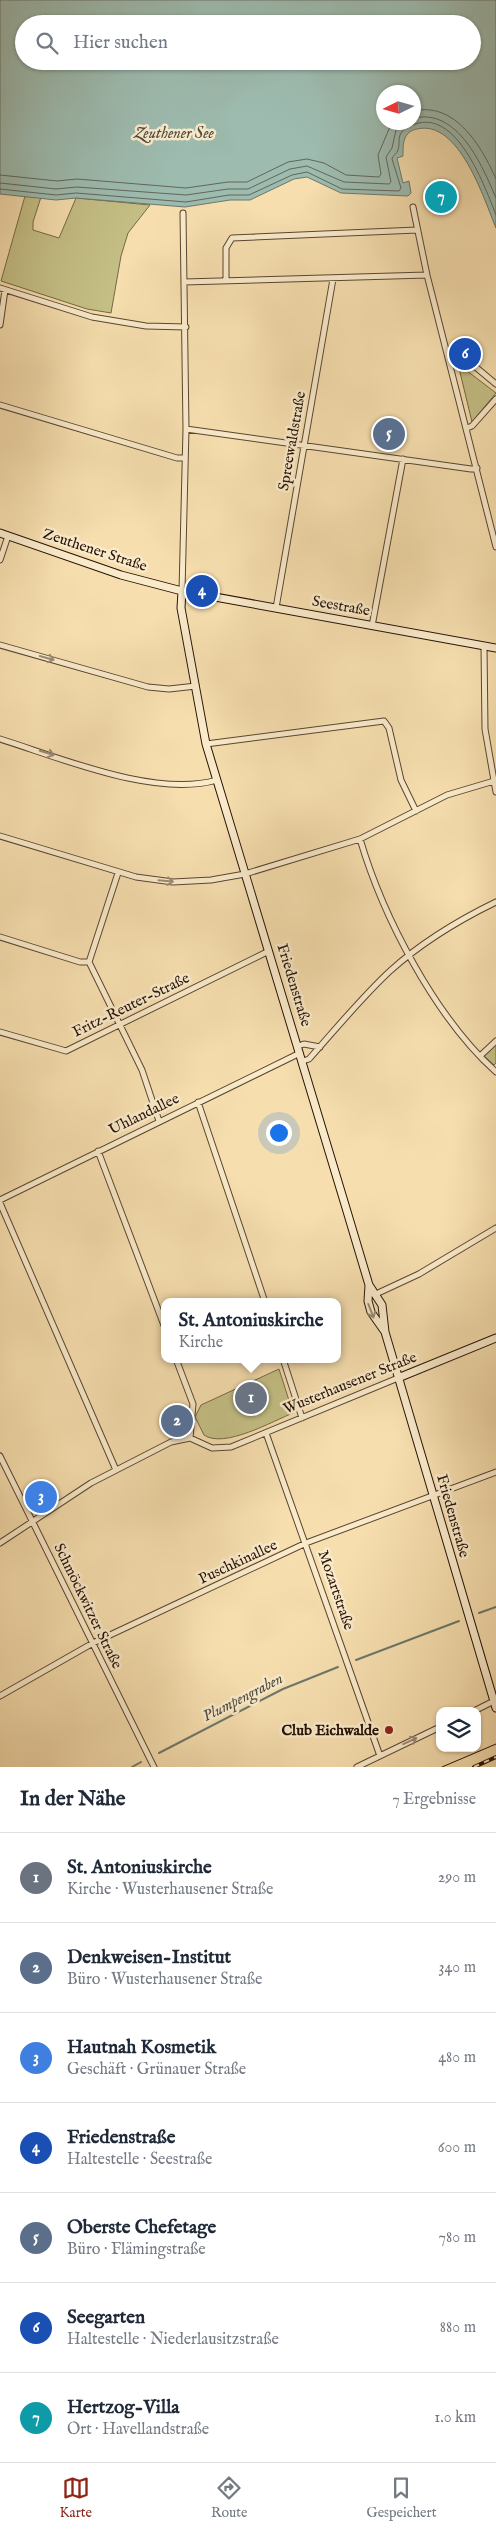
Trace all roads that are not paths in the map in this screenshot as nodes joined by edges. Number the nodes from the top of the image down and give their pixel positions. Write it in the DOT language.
graph roads {
  1 [pos="412,207"];
  2 [pos="183,213"];
  3 [pos="417,230"];
  4 [pos="427,275"];
  5 [pos="333,279"];
  6 [pos="226,281"];
  7 [pos="184,282"];
  8 [pos="3,289"];
  9 [pos="0,325"];
  10 [pos="186,327"];
  11 [pos="448,350"];
  12 [pos="496,384"];
  13 [pos="496,399"];
  14 [pos="0,405"];
  15 [pos="467,428"];
  16 [pos="186,429"];
  17 [pos="304,445"];
  18 [pos="185,458"];
  19 [pos="403,459"];
  20 [pos="477,468"];
  21 [pos="0,533"];
  22 [pos="8,536"];
  23 [pos="496,547"];
  24 [pos="0,560"];
  25 [pos="182,591"];
  26 [pos="276,608"];
  27 [pos="372,626"];
  28 [pos="0,645"];
  29 [pos="484,646"];
  30 [pos="496,648"];
  31 [pos="196,686"];
  32 [pos="0,739"];
  33 [pos="206,744"];
  34 [pos="217,780"];
  35 [pos="494,781"];
  36 [pos="496,792"];
  37 [pos="416,810"];
  38 [pos="0,836"];
  39 [pos="360,839"];
  40 [pos="118,873"];
  41 [pos="245,874"];
  42 [pos="496,902"];
  43 [pos="0,938"];
  44 [pos="269,952"];
  45 [pos="410,955"];
  46 [pos="89,962"];
  47 [pos="120,1024"];
  48 [pos="0,1032"];
  49 [pos="496,1041"];
  50 [pos="320,1047"];
  51 [pos="300,1049"];
  52 [pos="480,1056"];
  53 [pos="303,1061"];
  54 [pos="495,1070"];
  55 [pos="198,1102"];
  56 [pos="159,1121"];
  57 [pos="98,1151"];
  58 [pos="0,1202"];
  59 [pos="496,1228"];
  60 [pos="368,1285"];
  61 [pos="376,1294"];
  62 [pos="263,1298"];
  63 [pos="161,1317"];
  64 [pos="385,1332"];
  65 [pos="496,1338"];
  66 [pos="178,1363"];
  67 [pos="284,1363"];
  68 [pos="398,1378"];
  69 [pos="302,1418"];
  70 [pos="266,1433"];
  71 [pos="190,1438"];
  72 [pos="0,1456"];
  73 [pos="116,1470"];
  74 [pos="496,1472"];
  75 [pos="432,1495"];
  76 [pos="32,1521"];
  77 [pos="0,1543"];
  78 [pos="306,1543"];
  79 [pos="92,1644"];
  80 [pos="0,1696"];
  81 [pos="495,1703"];
  82 [pos="481,1708"];
  83 [pos="436,1729"];
  84 [pos="380,1756"];
  85 [pos="154,1767"];
  86 [pos="357,1767"];
  1 -- 3 [label="street"];
  2 -- 7 [label="street, Friedenstraße"];
  3 -- 4 [label="street"];
  3 -- 6 [label="street"];
  4 -- 5 [label="street"];
  4 -- 11 [label="street"];
  5 -- 6 [label="street"];
  5 -- 17 [label="street, Spreewaldstraße"];
  6 -- 7 [label="street"];
  7 -- 10 [label="street, Friedenstraße"];
  8 -- 9 [label="street"];
  8 -- 10 [label="street"];
  10 -- 16 [label="street, Friedenstraße"];
  11 -- 12 [label="street"];
  11 -- 15 [label="street"];
  13 -- 15 [label="street"];
  14 -- 18 [label="street"];
  15 -- 20 [label="street"];
  16 -- 17 [label="street"];
  16 -- 18 [label="street, Friedenstraße"];
  17 -- 19 [label="street"];
  17 -- 26 [label="street, Spreewaldstraße"];
  18 -- 25 [label="street, Friedenstraße"];
  19 -- 20 [label="street"];
  19 -- 27 [label="street"];
  20 -- 23 [label="street"];
  21 -- 22 [label="street, Zeuthener Straße"];
  22 -- 24 [label="street"];
  22 -- 25 [label="street, Zeuthener Straße"];
  25 -- 26 [label="street, Seestraße"];
  25 -- 31 [label="street, Friedenstraße"];
  26 -- 27 [label="street, Seestraße"];
  27 -- 29 [label="street, Seestraße"];
  28 -- 31 [label="street, one-way"];
  29 -- 30 [label="street, Seestraße"];
  29 -- 35 [label="street"];
  31 -- 33 [label="street, Friedenstraße"];
  32 -- 34 [label="street, one-way"];
  33 -- 34 [label="street, Friedenstraße"];
  33 -- 37 [label="street"];
  34 -- 41 [label="street, Friedenstraße"];
  35 -- 36 [label="street"];
  35 -- 37 [label="street"];
  37 -- 39 [label="street"];
  38 -- 40 [label="street"];
  39 -- 41 [label="street"];
  39 -- 45 [label="street"];
  40 -- 41 [label="street, one-way"];
  40 -- 46 [label="street"];
  41 -- 44 [label="street, Friedenstraße"];
  42 -- 45 [label="street"];
  43 -- 46 [label="street"];
  44 -- 47 [label="street, Fritz-Reuter-Straße"];
  44 -- 51 [label="street, Friedenstraße"];
  45 -- 50 [label="street"];
  45 -- 52 [label="street"];
  46 -- 47 [label="street"];
  47 -- 48 [label="street, Fritz-Reuter-Straße"];
  47 -- 56 [label="street"];
  49 -- 52 [label="street"];
  50 -- 51 [label="street"];
  50 -- 53 [label="street"];
  51 -- 53 [label="street, Friedenstraße"];
  51 -- 55 [label="street, Uhlandallee"];
  52 -- 54 [label="street"];
  53 -- 60 [label="street, Friedenstraße"];
  55 -- 56 [label="street, Uhlandallee"];
  55 -- 62 [label="street"];
  56 -- 57 [label="street, Uhlandallee"];
  57 -- 58 [label="street, Uhlandallee"];
  57 -- 63 [label="street"];
  58 -- 73 [label="street"];
  59 -- 61 [label="street"];
  60 -- 61 [label="street, Friedenstraße"];
  60 -- 64 [label="street, Friedenstraße, one-way"];
  61 -- 64 [label="street, Friedenstraße"];
  64 -- 68 [label="street, Friedenstraße"];
  65 -- 68 [label="street, Wusterhausener Straße"];
  66 -- 71 [label="street"];
  67 -- 69 [label="street"];
  68 -- 69 [label="street, Wusterhausener Straße"];
  68 -- 75 [label="street, Friedenstraße"];
  69 -- 70 [label="street, Wusterhausener Straße"];
  70 -- 71 [label="street, Wusterhausener Straße"];
  70 -- 78 [label="street, Mozartstraße"];
  71 -- 73 [label="street"];
  72 -- 76 [label="street, Schmöckwitzer Straße"];
  73 -- 76 [label="street"];
  74 -- 75 [label="street, Puschkinallee"];
  75 -- 78 [label="street, Puschkinallee"];
  75 -- 81 [label="street, Friedenstraße"];
  76 -- 77 [label="street"];
  76 -- 79 [label="street, Schmöckwitzer Straße"];
  78 -- 79 [label="street, Puschkinallee"];
  78 -- 84 [label="street, Mozartstraße"];
  79 -- 80 [label="street, Puschkinallee"];
  79 -- 85 [label="street, Schmöckwitzer Straße"];
  81 -- 82 [label="street"];
  84 -- 83 [label="street, one-way"];
  84 -- 86 [label="street"];
}
